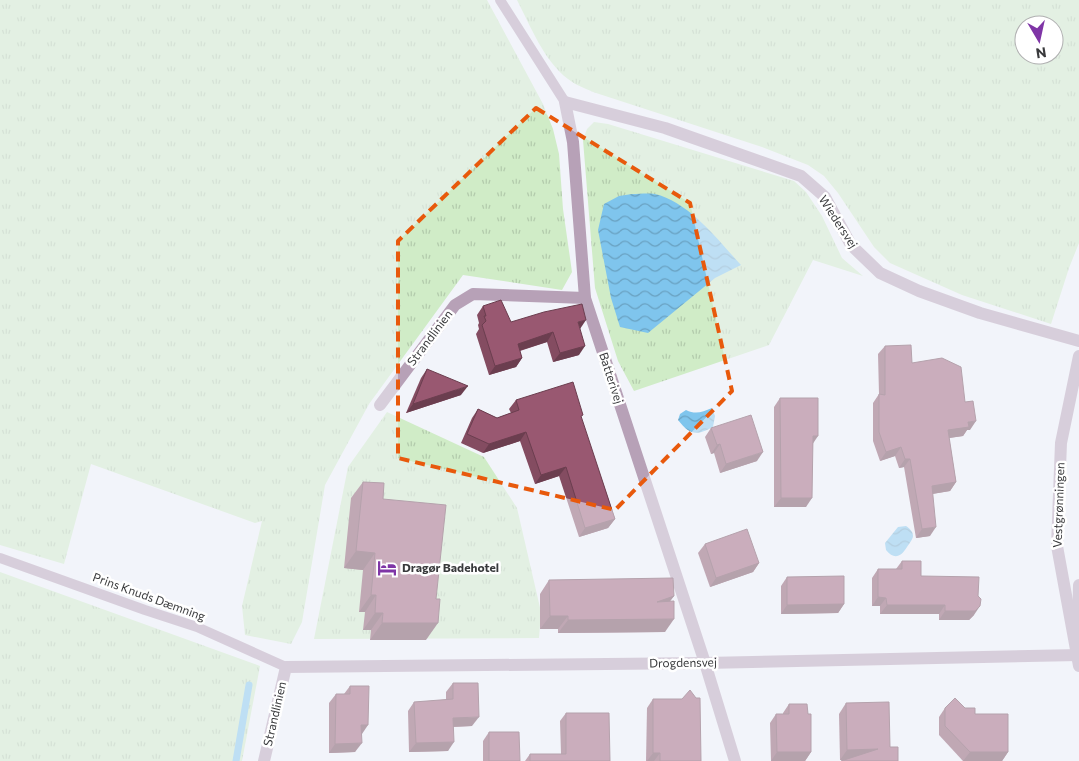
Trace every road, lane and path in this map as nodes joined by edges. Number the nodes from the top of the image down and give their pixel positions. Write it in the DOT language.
graph roads {
  1 [pos="500,0"];
  2 [pos="564,102"];
  3 [pos="585,298"];
  4 [pos="1079,340"];
  5 [pos="1079,356"];
  6 [pos="380,405"];
  7 [pos="0,558"];
  8 [pos="1079,585"];
  9 [pos="1078,659"];
  10 [pos="705,662"];
  11 [pos="286,666"];
  12 [pos="264,761"];
  13 [pos="735,761"];
  1 -- 2 [label="lane, Batterivej"];
  2 -- 3 [label="street, Batterivej"];
  2 -- 4 [label="street, Wiedersvej"];
  3 -- 6 [label="street, Strandlinien"];
  3 -- 10 [label="street, Batterivej"];
  5 -- 9 [label="street, Vestgrønningen"];
  7 -- 11 [label="lane, Prins Knuds Dæmning"];
  8 -- 9 [label="street"];
  9 -- 10 [label="street, Drogdensvej"];
  10 -- 11 [label="street, Drogdensvej"];
  10 -- 13 [label="street, Batterivej"];
  11 -- 12 [label="street, Strandlinien"];
}
